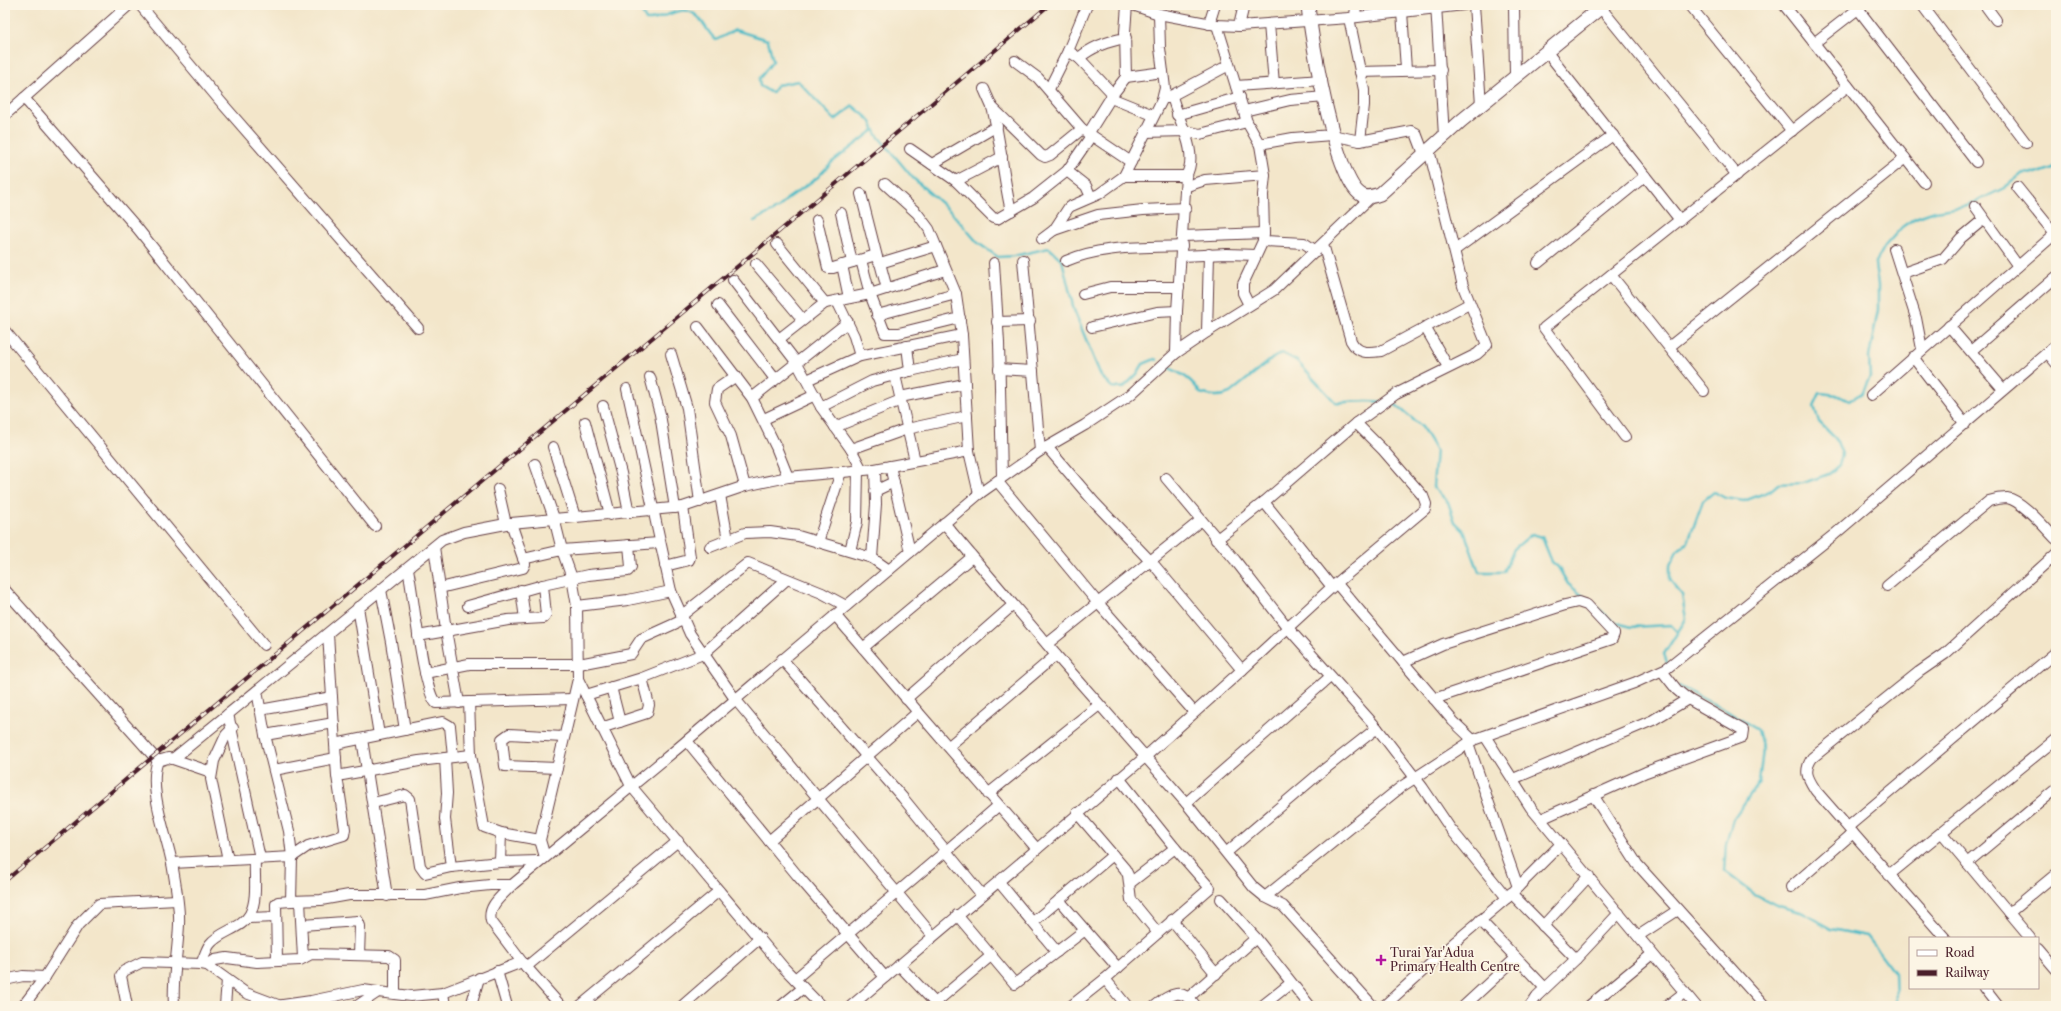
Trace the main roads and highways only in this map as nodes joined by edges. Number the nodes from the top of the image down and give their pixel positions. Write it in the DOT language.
graph roads {
  1 [pos="1308,5"];
  2 [pos="1603,6"];
  1 -- 2 [label="main road"];
}
